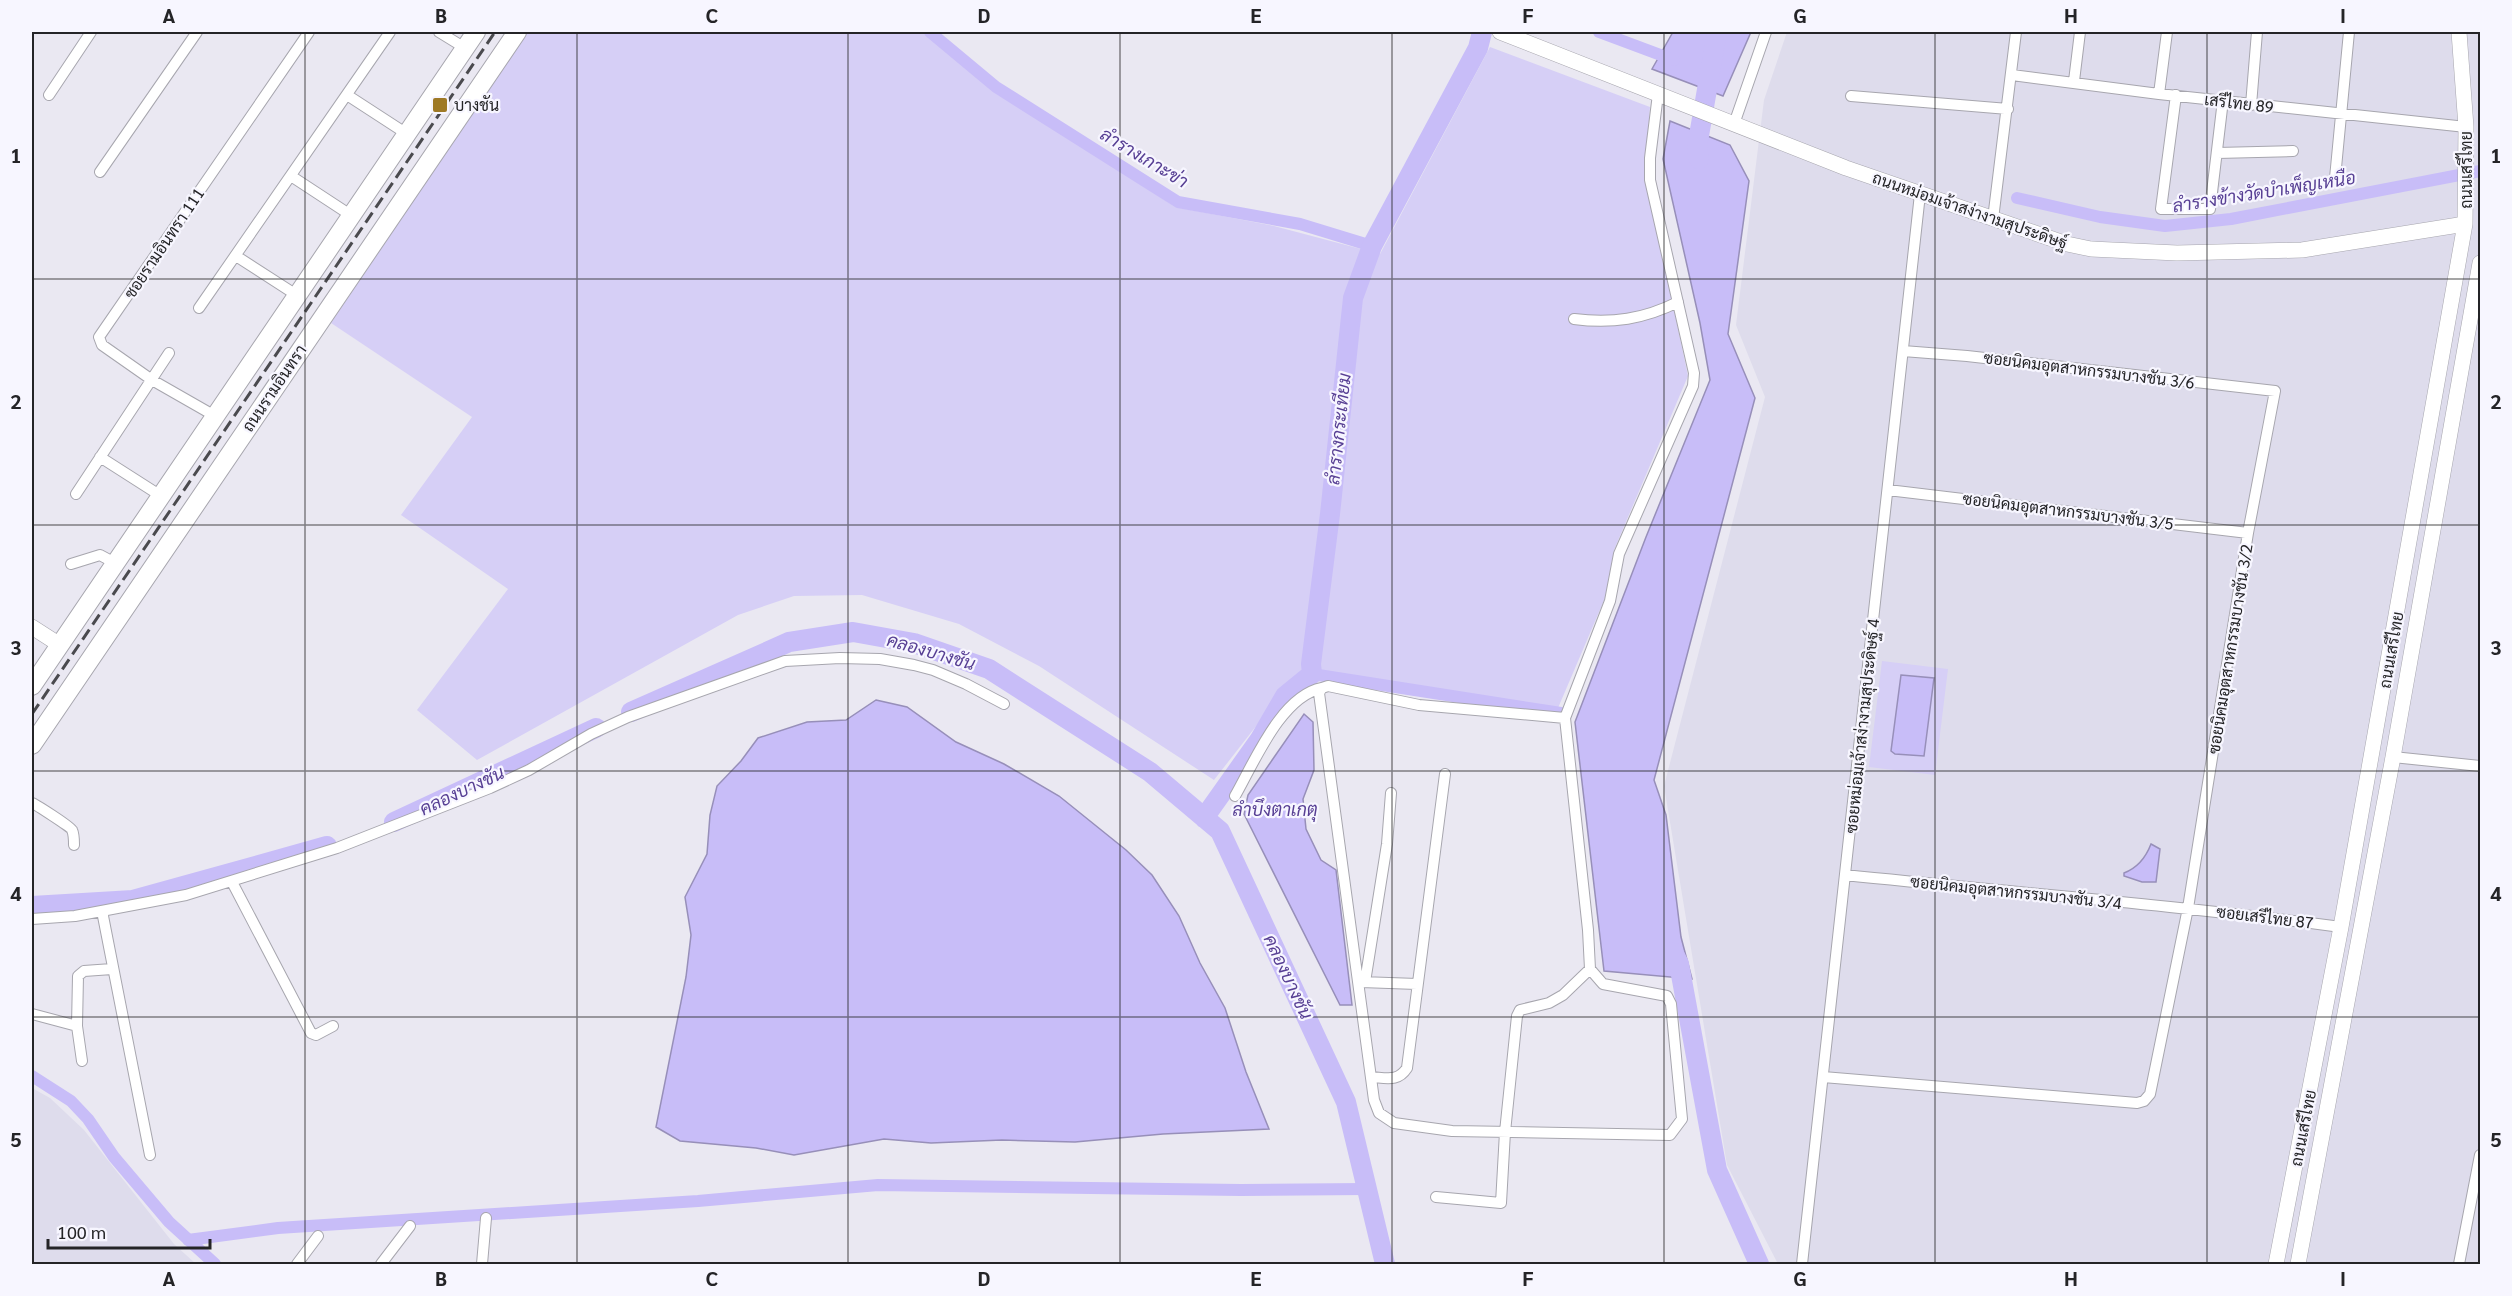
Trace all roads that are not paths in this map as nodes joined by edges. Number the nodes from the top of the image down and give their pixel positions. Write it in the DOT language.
graph roads {
  1 [pos="91,32"];
  2 [pos="197,32"];
  3 [pos="309,32"];
  4 [pos="390,32"];
  5 [pos="439,32"];
  6 [pos="476,32"];
  7 [pos="517,32"];
  8 [pos="1500,32"];
  9 [pos="1766,32"];
  10 [pos="2016,32"];
  11 [pos="2080,32"];
  12 [pos="2167,32"];
  13 [pos="2257,32"];
  14 [pos="2349,32"];
  15 [pos="2460,32"];
  16 [pos="465,48"];
  17 [pos="2012,75"];
  18 [pos="2074,81"];
  19 [pos="347,94"];
  20 [pos="2158,94"];
  21 [pos="49,95"];
  22 [pos="2176,95"];
  23 [pos="1851,96"];
  24 [pos="1665,97"];
  25 [pos="2223,100"];
  26 [pos="2251,105"];
  27 [pos="2008,109"];
  28 [pos="2340,114"];
  29 [pos="1730,123"];
  30 [pos="2466,127"];
  31 [pos="407,134"];
  32 [pos="2293,151"];
  33 [pos="2217,153"];
  34 [pos="100,172"];
  35 [pos="291,176"];
  36 [pos="2335,178"];
  37 [pos="1920,194"];
  38 [pos="352,216"];
  39 [pos="1994,219"];
  40 [pos="2465,224"];
  41 [pos="236,256"];
  42 [pos="2481,264"];
  43 [pos="298,296"];
  44 [pos="1678,302"];
  45 [pos="199,308"];
  46 [pos="1574,320"];
  47 [pos="1903,351"];
  48 [pos="170,353"];
  49 [pos="152,380"];
  50 [pos="2275,391"];
  51 [pos="215,416"];
  52 [pos="100,457"];
  53 [pos="1888,490"];
  54 [pos="76,494"];
  55 [pos="161,496"];
  56 [pos="2248,533"];
  57 [pos="115,562"];
  58 [pos="71,564"];
  59 [pos="32,627"];
  60 [pos="60,645"];
  61 [pos="32,686"];
  62 [pos="1322,688"];
  63 [pos="1004,704"];
  64 [pos="1565,718"];
  65 [pos="32,746"];
  66 [pos="2393,757"];
  67 [pos="2481,766"];
  68 [pos="1445,774"];
  69 [pos="1391,793"];
  70 [pos="1235,796"];
  71 [pos="32,803"];
  72 [pos="74,845"];
  73 [pos="1845,874"];
  74 [pos="232,882"];
  75 [pos="2188,908"];
  76 [pos="102,911"];
  77 [pos="32,919"];
  78 [pos="2341,927"];
  79 [pos="2360,929"];
  80 [pos="112,969"];
  81 [pos="1590,969"];
  82 [pos="1362,982"];
  83 [pos="1417,984"];
  84 [pos="32,1014"];
  85 [pos="77,1026"];
  86 [pos="333,1026"];
  87 [pos="82,1061"];
  88 [pos="1371,1077"];
  89 [pos="1823,1077"];
  90 [pos="1505,1132"];
  91 [pos="150,1155"];
  92 [pos="2481,1155"];
  93 [pos="1436,1197"];
  94 [pos="486,1218"];
  95 [pos="410,1226"];
  96 [pos="318,1236"];
  97 [pos="1803,1261"];
  98 [pos="303,1262"];
  99 [pos="381,1264"];
  100 [pos="482,1264"];
  101 [pos="2277,1264"];
  102 [pos="2298,1264"];
  103 [pos="2459,1264"];
  1 -- 21 [label="street"];
  2 -- 34 [label="street"];
  3 -- 49 [label="street, ซอยรามอินทรา 111"];
  4 -- 19 [label="street"];
  5 -- 16 [label="street"];
  6 -- 16 [label="highway, ถนนรามอินทรา"];
  7 -- 65 [label="highway, ถนนรามอินทรา"];
  8 -- 24 [label="main road, ถนนหม่อมเจ้าสง่างามสุประดิษฐ์"];
  9 -- 29 [label="street"];
  10 -- 17 [label="street"];
  11 -- 18 [label="street"];
  12 -- 20 [label="street"];
  13 -- 26 [label="street"];
  14 -- 28 [label="street"];
  15 -- 30 [label="main road, ถนนเสรีไทย"];
  16 -- 31 [label="highway, ถนนรามอินทรา"];
  17 -- 18 [label="street, เสรีไทย 89"];
  17 -- 27 [label="street"];
  18 -- 20 [label="street, เสรีไทย 89"];
  19 -- 31 [label="street"];
  19 -- 35 [label="street"];
  20 -- 22 [label="street, เสรีไทย 89"];
  22 -- 25 [label="street, เสรีไทย 89"];
  22 -- 33 [label="street"];
  23 -- 27 [label="street"];
  24 -- 29 [label="main road, ถนนหม่อมเจ้าสง่างามสุประดิษฐ์"];
  24 -- 44 [label="street"];
  25 -- 26 [label="street, เสรีไทย 89"];
  25 -- 33 [label="street"];
  26 -- 28 [label="street, เสรีไทย 89"];
  27 -- 39 [label="street"];
  28 -- 30 [label="street, เสรีไทย 89"];
  28 -- 36 [label="street"];
  29 -- 37 [label="main road, ถนนหม่อมเจ้าสง่างามสุประดิษฐ์"];
  30 -- 40 [label="main road, ถนนเสรีไทย"];
  31 -- 38 [label="highway, ถนนรามอินทรา"];
  32 -- 33 [label="street"];
  35 -- 38 [label="street"];
  35 -- 41 [label="street"];
  37 -- 39 [label="main road, ถนนหม่อมเจ้าสง่างามสุประดิษฐ์"];
  37 -- 47 [label="street, ซอยหม่อมเจ้าสง่างามสุประดิษฐ์ 4"];
  38 -- 43 [label="highway, ถนนรามอินทรา"];
  39 -- 40 [label="main road, ถนนหม่อมเจ้าสง่างามสุประดิษฐ์"];
  40 -- 78 [label="main road, ถนนเสรีไทย"];
  41 -- 43 [label="street"];
  41 -- 45 [label="street"];
  42 -- 66 [label="main road, ถนนเสรีไทย"];
  43 -- 51 [label="highway, ถนนรามอินทรา"];
  44 -- 46 [label="street"];
  44 -- 64 [label="street"];
  47 -- 50 [label="street, ซอยนิคมอุตสาหกรรมบางชัน 3/6"];
  47 -- 53 [label="street, ซอยหม่อมเจ้าสง่างามสุประดิษฐ์ 4"];
  48 -- 49 [label="street"];
  49 -- 51 [label="street, ซอยรามอินทรา 111"];
  49 -- 52 [label="street"];
  50 -- 56 [label="street, ซอยนิคมอุตสาหกรรมบางชัน 3/2"];
  51 -- 55 [label="highway, ถนนรามอินทรา"];
  52 -- 54 [label="street"];
  52 -- 55 [label="street"];
  53 -- 56 [label="street, ซอยนิคมอุตสาหกรรมบางชัน 3/5"];
  53 -- 73 [label="street, ซอยหม่อมเจ้าสง่างามสุประดิษฐ์ 4"];
  55 -- 57 [label="highway, ถนนรามอินทรา"];
  56 -- 75 [label="street, ซอยนิคมอุตสาหกรรมบางชัน 3/2"];
  57 -- 58 [label="street"];
  57 -- 60 [label="highway, ถนนรามอินทรา"];
  59 -- 60 [label="main road"];
  60 -- 61 [label="highway, ถนนรามอินทรา"];
  62 -- 64 [label="street"];
  62 -- 70 [label="street"];
  62 -- 82 [label="street"];
  63 -- 74 [label="street"];
  64 -- 81 [label="street"];
  66 -- 67 [label="street"];
  66 -- 79 [label="main road, ถนนเสรีไทย"];
  68 -- 83 [label="street"];
  69 -- 82 [label="street"];
  71 -- 72 [label="street"];
  73 -- 75 [label="street, ซอยนิคมอุตสาหกรรมบางชัน 3/4"];
  73 -- 89 [label="street, ซอยหม่อมเจ้าสง่างามสุประดิษฐ์ 4"];
  74 -- 76 [label="street"];
  74 -- 86 [label="street"];
  75 -- 78 [label="street, ซอยเสรีไทย 87"];
  75 -- 89 [label="street, ซอยนิคมอุตสาหกรรมบางชัน 3/2"];
  76 -- 77 [label="street"];
  76 -- 80 [label="street"];
  78 -- 79 [label="main road"];
  78 -- 101 [label="main road, ถนนเสรีไทย"];
  79 -- 102 [label="main road, ถนนเสรีไทย"];
  80 -- 85 [label="street"];
  80 -- 91 [label="street"];
  81 -- 90 [label="street"];
  81 -- 90 [label="street"];
  82 -- 83 [label="street"];
  82 -- 88 [label="street"];
  83 -- 88 [label="street"];
  84 -- 85 [label="street"];
  85 -- 87 [label="street"];
  88 -- 90 [label="street"];
  89 -- 97 [label="street, ซอยหม่อมเจ้าสง่างามสุประดิษฐ์ 4"];
  90 -- 93 [label="street"];
  92 -- 103 [label="street"];
  94 -- 100 [label="street"];
  95 -- 99 [label="street"];
  96 -- 98 [label="street"];
}
